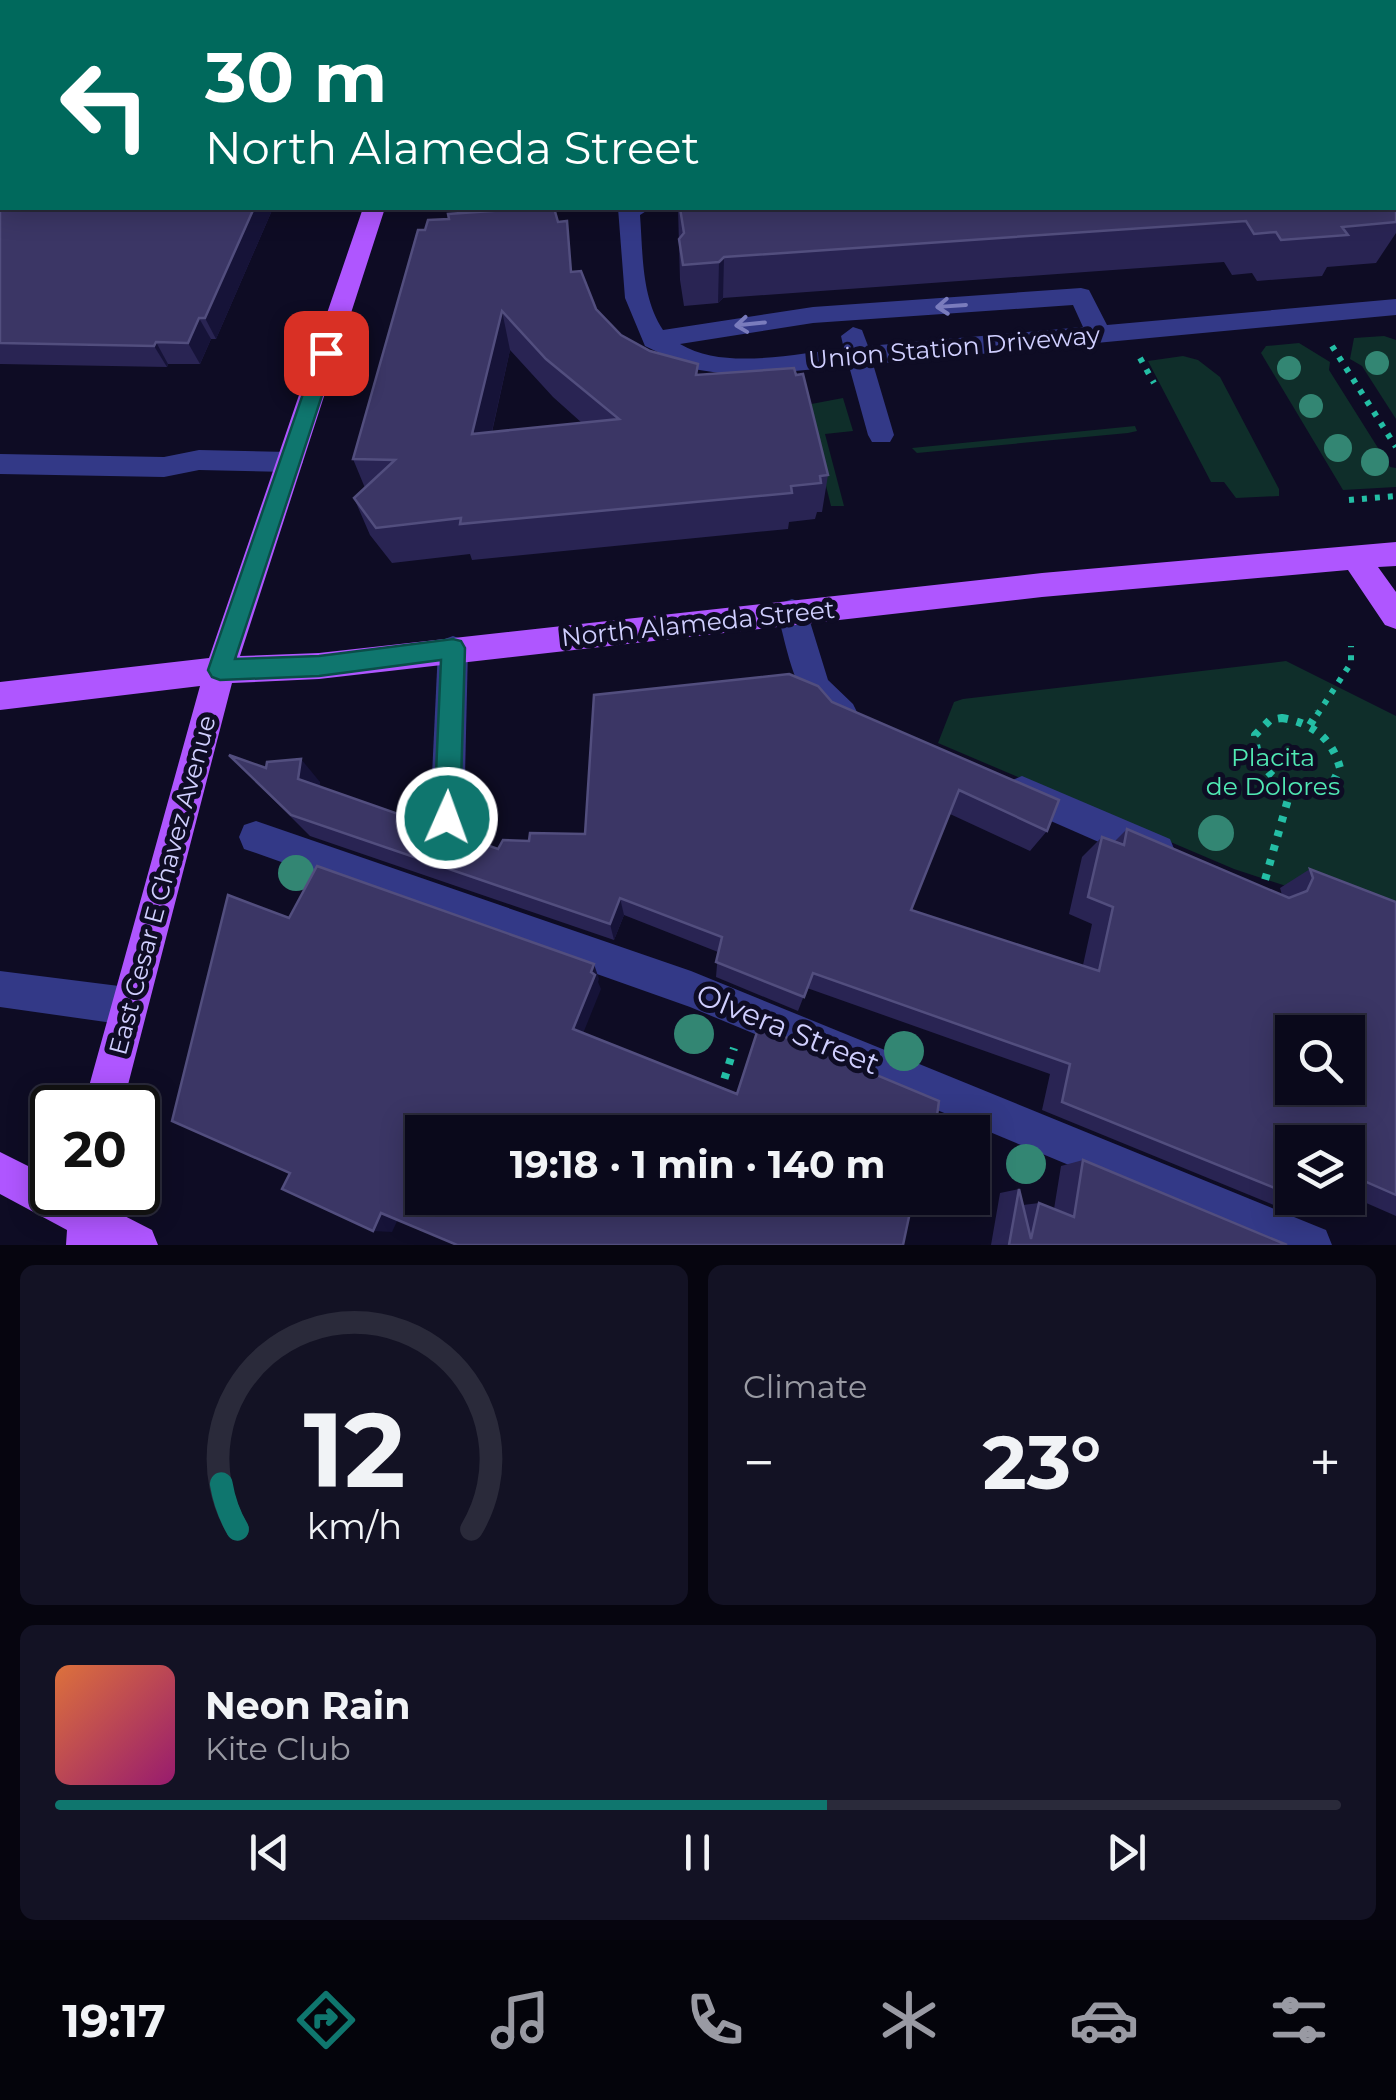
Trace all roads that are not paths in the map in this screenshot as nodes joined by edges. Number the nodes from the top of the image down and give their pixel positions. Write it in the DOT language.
graph roads {
  1 [pos="373,210"];
  2 [pos="628,210"];
  3 [pos="1396,307"];
  4 [pos="846,314"];
  5 [pos="1099,334"];
  6 [pos="654,340"];
  7 [pos="858,355"];
  8 [pos="880,435"];
  9 [pos="289,462"];
  10 [pos="0,464"];
  11 [pos="1396,554"];
  12 [pos="1355,557"];
  13 [pos="792,612"];
  14 [pos="1396,616"];
  15 [pos="453,648"];
  16 [pos="220,670"];
  17 [pos="0,696"];
  18 [pos="873,728"];
  19 [pos="996,781"];
  20 [pos="447,818"];
  21 [pos="256,837"];
  22 [pos="1191,865"];
  23 [pos="0,989"];
  24 [pos="127,1006"];
  25 [pos="108,1085"];
  26 [pos="0,1172"];
  27 [pos="87,1217"];
  28 [pos="138,1245"];
  29 [pos="1312,1245"];
  1 -- 9 [label="main road, East Cesar E Chavez Avenue"];
  2 -- 6 [label="street"];
  3 -- 5 [label="street, Union Station Driveway"];
  5 -- 4 [label="street, one-way"];
  4 -- 6 [label="street, one-way"];
  4 -- 7 [label="street"];
  5 -- 7 [label="street, Union Station Driveway"];
  6 -- 7 [label="street, Union Station Driveway"];
  7 -- 8 [label="street"];
  9 -- 10 [label="street"];
  9 -- 16 [label="main road, East Cesar E Chavez Avenue"];
  11 -- 12 [label="main road, North Alameda Street"];
  12 -- 13 [label="main road, North Alameda Street"];
  12 -- 14 [label="main road"];
  13 -- 15 [label="main road, North Alameda Street"];
  13 -- 18 [label="street"];
  15 -- 16 [label="main road, North Alameda Street"];
  15 -- 20 [label="street"];
  16 -- 17 [label="main road, North Alameda Street"];
  16 -- 24 [label="main road, East Cesar E Chavez Avenue"];
  19 -- 22 [label="street"];
  21 -- 29 [label="street, Olvera Street"];
  23 -- 24 [label="street"];
  24 -- 25 [label="main road, East Cesar E Chavez Avenue"];
  26 -- 27 [label="main road"];
  27 -- 28 [label="main road"];
}
